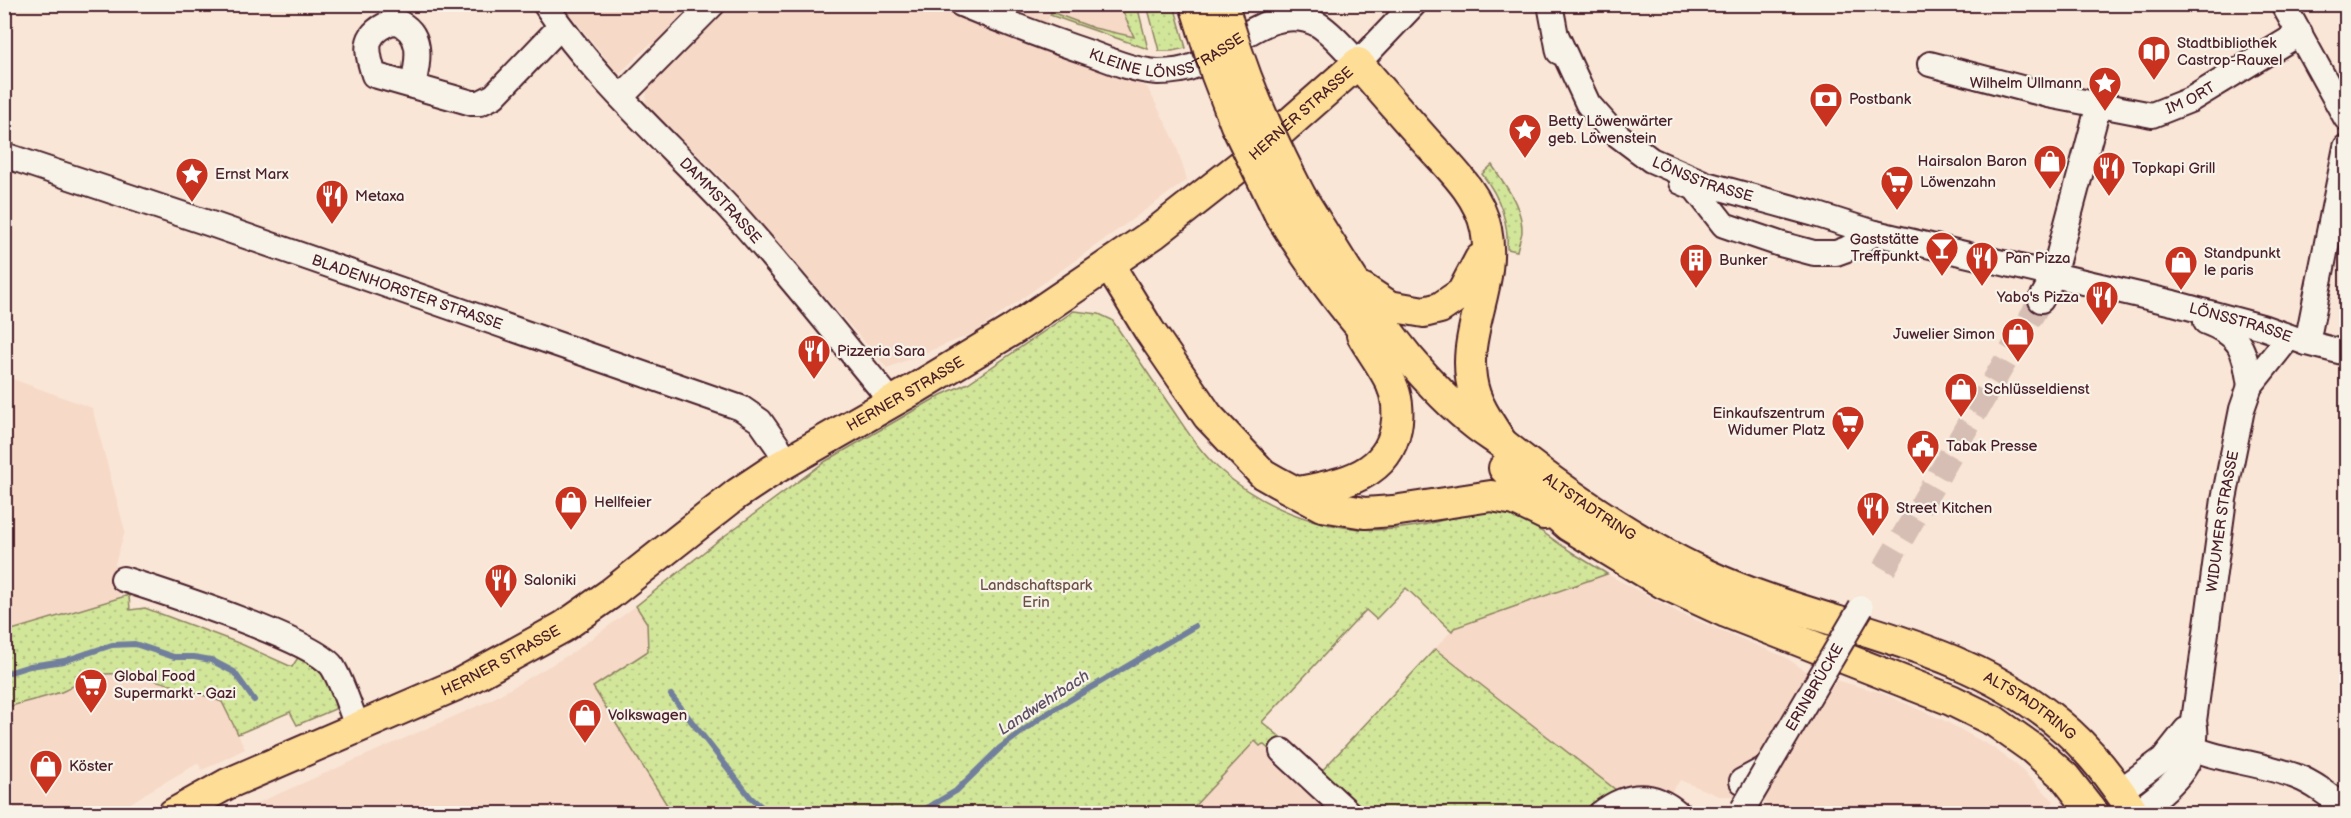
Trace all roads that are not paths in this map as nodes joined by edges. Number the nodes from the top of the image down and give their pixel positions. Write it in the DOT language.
graph roads {
  1 [pos="545,4"];
  2 [pos="713,4"];
  3 [pos="961,4"];
  4 [pos="1194,4"];
  5 [pos="1223,4"];
  6 [pos="1550,4"];
  7 [pos="1564,4"];
  8 [pos="2283,4"];
  9 [pos="1414,7"];
  10 [pos="560,27"];
  11 [pos="2300,33"];
  12 [pos="1358,63"];
  13 [pos="1930,64"];
  14 [pos="1572,81"];
  15 [pos="413,86"];
  16 [pos="621,97"];
  17 [pos="2099,104"];
  18 [pos="2346,118"];
  19 [pos="2346,147"];
  20 [pos="4,155"];
  21 [pos="1290,205"];
  22 [pos="1875,233"];
  23 [pos="1487,249"];
  24 [pos="1109,265"];
  25 [pos="2052,275"];
  26 [pos="1356,285"];
  27 [pos="2041,300"];
  28 [pos="2173,303"];
  29 [pos="1355,322"];
  30 [pos="2298,340"];
  31 [pos="2346,354"];
  32 [pos="2250,386"];
  33 [pos="892,402"];
  34 [pos="1502,443"];
  35 [pos="788,461"];
  36 [pos="1299,492"];
  37 [pos="1569,526"];
  38 [pos="123,579"];
  39 [pos="1861,608"];
  40 [pos="357,726"];
  41 [pos="2185,745"];
  42 [pos="1282,751"];
  43 [pos="1768,767"];
  44 [pos="1742,781"];
  45 [pos="2131,808"];
  46 [pos="1743,809"];
  47 [pos="2346,809"];
  48 [pos="173,813"];
  49 [pos="1350,813"];
  50 [pos="1600,813"];
  51 [pos="1678,813"];
  52 [pos="2091,813"];
  1 -- 10 [label="street, DAMMSTRASSE"];
  2 -- 16 [label="street"];
  3 -- 12 [label="street, KLEINE LÖNSSTRASSE"];
  4 -- 21 [label="main road, ALTSTADTRING, bridge"];
  5 -- 21 [label="main road, ALTSTADTRING, bridge"];
  6 -- 14 [label="street, LÖNSSTRASSE"];
  7 -- 14 [label="street, LÖNSSTRASSE"];
  8 -- 11 [label="street"];
  9 -- 12 [label="street, HERNER STRASSE"];
  10 -- 15 [label="street"];
  10 -- 16 [label="street, DAMMSTRASSE"];
  11 -- 17 [label="street, IM ORT"];
  11 -- 18 [label="street"];
  12 -- 23 [label="main road"];
  12 -- 24 [label="main road, HERNER STRASSE"];
  13 -- 17 [label="street, IM ORT"];
  14 -- 22 [label="street, LÖNSSTRASSE"];
  14 -- 22 [label="street, LÖNSSTRASSE"];
  16 -- 33 [label="street, DAMMSTRASSE"];
  17 -- 25 [label="street"];
  19 -- 30 [label="street"];
  20 -- 35 [label="street, BLADENHORSTER STRASSE"];
  21 -- 26 [label="main road, ALTSTADTRING"];
  21 -- 29 [label="main road, ALTSTADTRING"];
  22 -- 25 [label="street, LÖNSSTRASSE"];
  23 -- 26 [label="main road"];
  23 -- 34 [label="main road"];
  24 -- 33 [label="main road, HERNER STRASSE"];
  24 -- 36 [label="main road"];
  25 -- 27 [label="street"];
  25 -- 28 [label="street, LÖNSSTRASSE"];
  26 -- 34 [label="main road, ALTSTADTRING"];
  28 -- 30 [label="street, LÖNSSTRASSE"];
  28 -- 32 [label="street, LÖNSSTRASSE"];
  29 -- 36 [label="main road"];
  29 -- 37 [label="main road, ALTSTADTRING"];
  30 -- 31 [label="street, LÖNSSTRASSE"];
  30 -- 32 [label="street, WIDUMER STRASSE"];
  32 -- 41 [label="street, WIDUMER STRASSE"];
  33 -- 35 [label="main road, HERNER STRASSE"];
  34 -- 45 [label="main road, ALTSTADTRING"];
  35 -- 40 [label="main road, HERNER STRASSE"];
  36 -- 37 [label="main road"];
  37 -- 52 [label="main road, ALTSTADTRING"];
  38 -- 40 [label="street"];
  39 -- 43 [label="street, ERINBRÜCKE, bridge"];
  40 -- 48 [label="main road, HERNER STRASSE"];
  41 -- 45 [label="street, WIDUMER STRASSE"];
  41 -- 47 [label="street"];
  42 -- 49 [label="street"];
  43 -- 44 [label="street"];
  43 -- 46 [label="street, ERINBRÜCKE, bridge"];
  45 -- 52 [label="main road"];
  50 -- 51 [label="street"];
}
